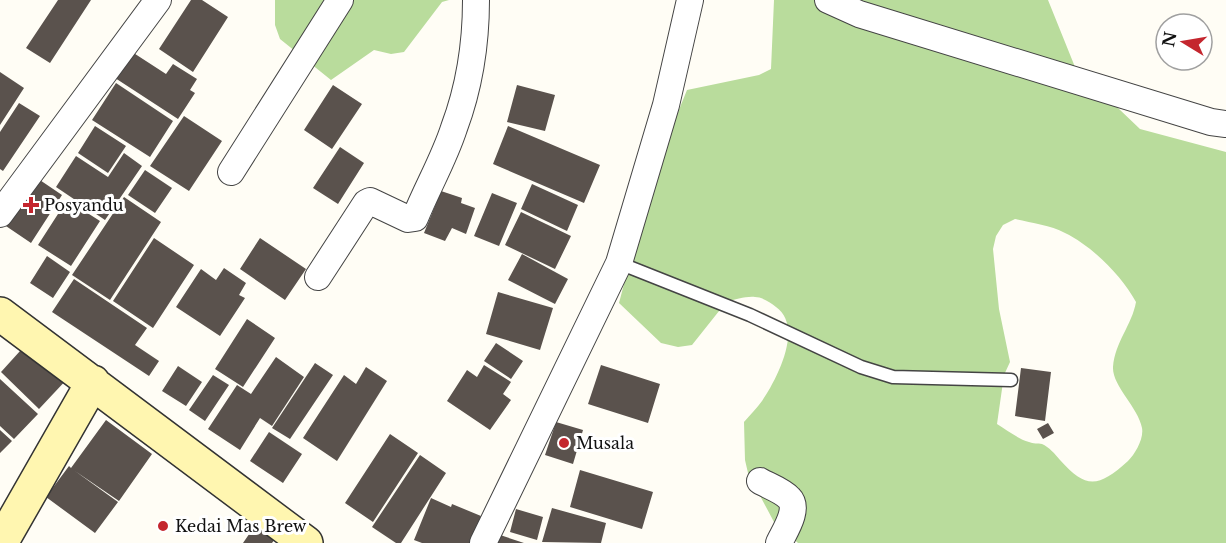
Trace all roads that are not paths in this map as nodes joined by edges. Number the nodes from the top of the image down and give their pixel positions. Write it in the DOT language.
graph roads {
  1 [pos="158,0"];
  2 [pos="340,0"];
  3 [pos="476,0"];
  4 [pos="690,0"];
  5 [pos="828,0"];
  6 [pos="1226,124"];
  7 [pos="231,172"];
  8 [pos="0,214"];
  9 [pos="620,263"];
  10 [pos="318,277"];
  11 [pos="0,314"];
  12 [pos="1011,380"];
  13 [pos="93,382"];
  14 [pos="760,481"];
  15 [pos="1,543"];
  16 [pos="306,543"];
  17 [pos="483,543"];
  18 [pos="779,543"];
  1 -- 8 [label="street"];
  2 -- 7 [label="street"];
  3 -- 10 [label="street"];
  4 -- 9 [label="street"];
  5 -- 6 [label="street"];
  9 -- 12 [label="lane"];
  9 -- 17 [label="street"];
  11 -- 13 [label="main road"];
  13 -- 15 [label="main road"];
  13 -- 16 [label="main road"];
  14 -- 18 [label="street"];
}
